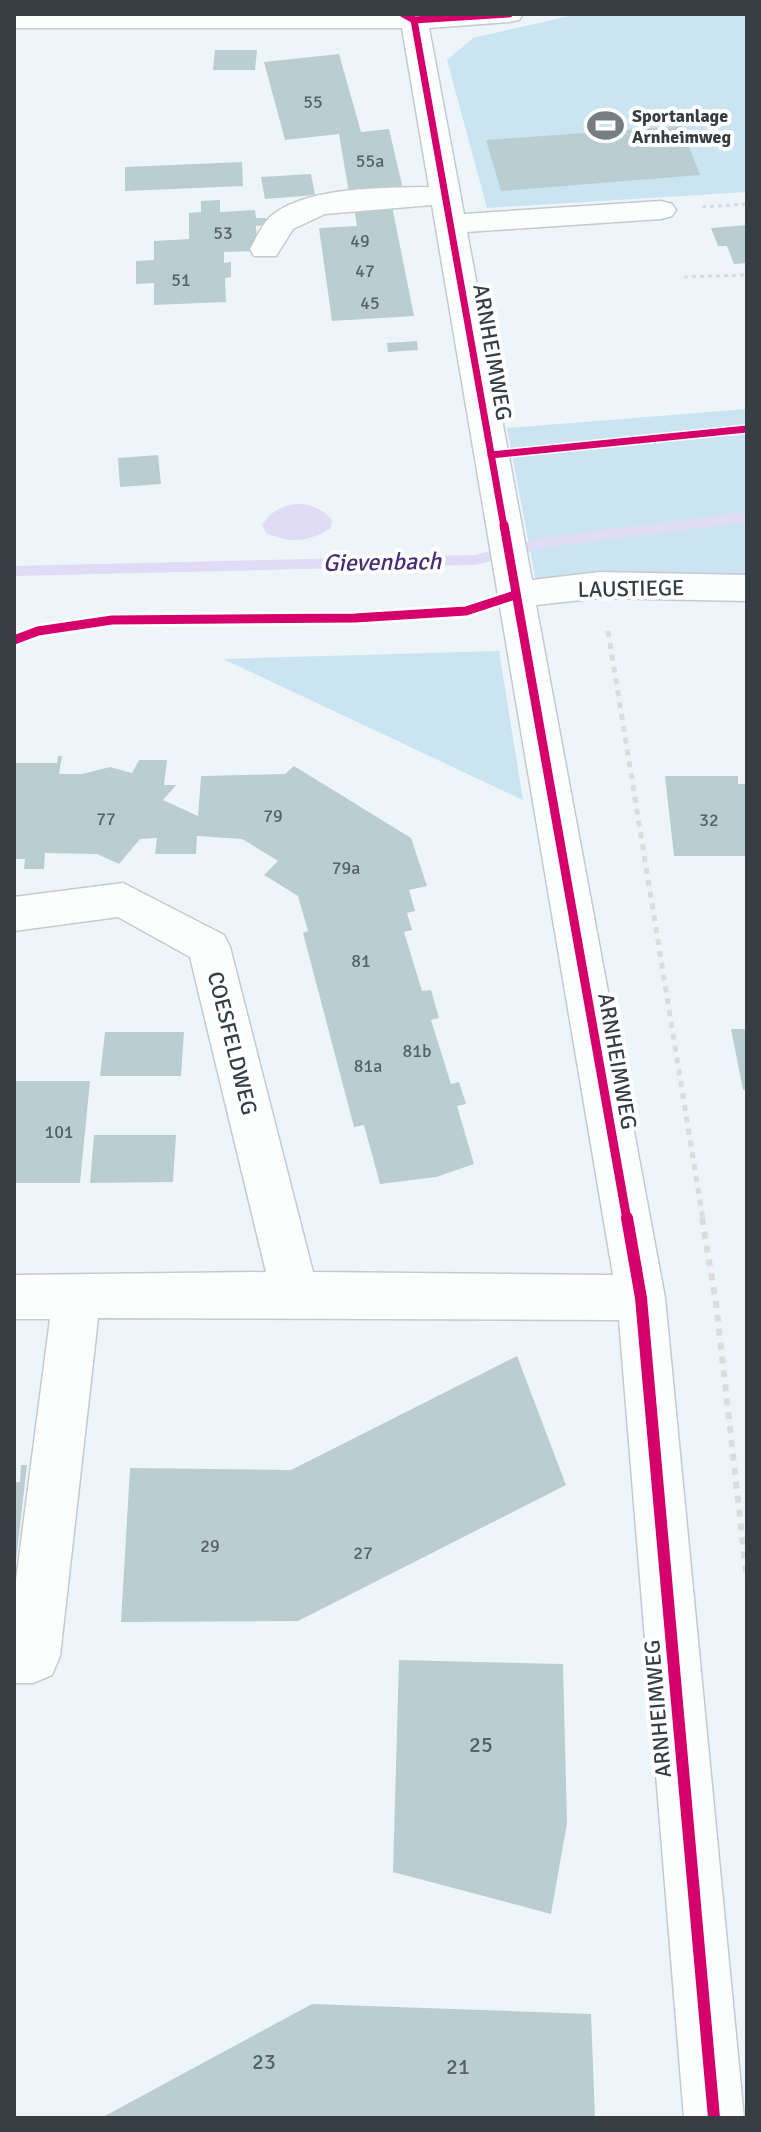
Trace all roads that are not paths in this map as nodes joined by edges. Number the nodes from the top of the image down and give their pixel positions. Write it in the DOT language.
graph roads {
  1 [pos="509,14"];
  2 [pos="414,17"];
  3 [pos="14,20"];
  4 [pos="449,210"];
  5 [pos="661,210"];
  6 [pos="265,249"];
  7 [pos="513,588"];
  8 [pos="747,588"];
  9 [pos="14,914"];
  10 [pos="295,1294"];
  11 [pos="77,1295"];
  12 [pos="14,1297"];
  13 [pos="641,1298"];
  14 [pos="14,1656"];
  15 [pos="714,2118"];
  1 -- 2 [label="street"];
  2 -- 3 [label="street"];
  2 -- 4 [label="street, ARNHEIMWEG"];
  4 -- 5 [label="street"];
  4 -- 6 [label="street"];
  4 -- 7 [label="street, ARNHEIMWEG"];
  7 -- 8 [label="street, LAUSTIEGE"];
  7 -- 13 [label="street, ARNHEIMWEG"];
  9 -- 10 [label="street, COESFELDWEG"];
  10 -- 11 [label="street"];
  10 -- 13 [label="street"];
  11 -- 12 [label="street"];
  11 -- 14 [label="street"];
  13 -- 15 [label="street, ARNHEIMWEG"];
}
